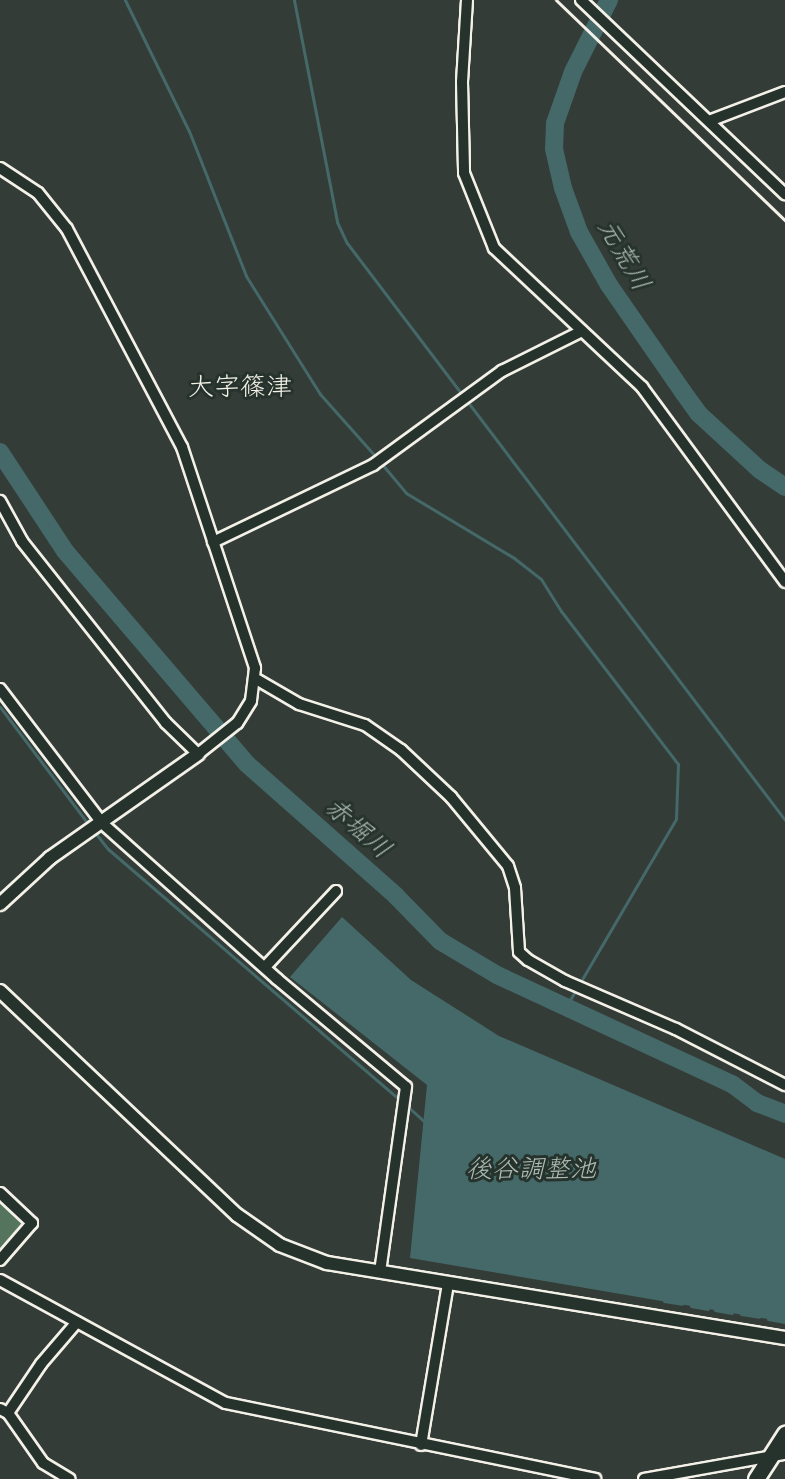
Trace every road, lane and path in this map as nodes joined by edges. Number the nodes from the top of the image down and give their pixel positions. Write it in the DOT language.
graph roads {
  1 [pos="467,0"];
  2 [pos="581,0"];
  3 [pos="785,92"];
  4 [pos="709,121"];
  5 [pos="0,168"];
  6 [pos="785,194"];
  7 [pos="582,331"];
  8 [pos="0,501"];
  9 [pos="213,542"];
  10 [pos="785,582"];
  11 [pos="256,679"];
  12 [pos="0,689"];
  13 [pos="198,754"];
  14 [pos="102,823"];
  15 [pos="336,891"];
  16 [pos="0,904"];
  17 [pos="265,967"];
  18 [pos="0,991"];
  19 [pos="785,1085"];
  20 [pos="0,1193"];
  21 [pos="0,1260"];
  22 [pos="380,1271"];
  23 [pos="0,1280"];
  24 [pos="448,1283"];
  25 [pos="77,1322"];
  26 [pos="785,1338"];
  27 [pos="4,1411"];
  28 [pos="785,1434"];
  29 [pos="421,1445"];
  30 [pos="779,1454"];
  31 [pos="70,1479"];
  32 [pos="595,1479"];
  33 [pos="644,1479"];
  34 [pos="756,1479"];
  1 -- 7 [label="street"];
  2 -- 4 [label="street"];
  3 -- 4 [label="street"];
  4 -- 6 [label="street"];
  5 -- 9 [label="street"];
  7 -- 9 [label="street"];
  7 -- 10 [label="street"];
  8 -- 13 [label="street"];
  9 -- 11 [label="street"];
  11 -- 13 [label="street"];
  11 -- 19 [label="street"];
  12 -- 14 [label="street"];
  13 -- 14 [label="street"];
  14 -- 16 [label="street"];
  14 -- 17 [label="street"];
  15 -- 17 [label="street"];
  17 -- 22 [label="street"];
  18 -- 22 [label="street"];
  20 -- 21 [label="street"];
  22 -- 24 [label="street"];
  23 -- 25 [label="street"];
  24 -- 26 [label="street"];
  24 -- 29 [label="street"];
  25 -- 27 [label="street"];
  25 -- 29 [label="street"];
  27 -- 31 [label="street"];
  28 -- 30 [label="main road"];
  29 -- 32 [label="street"];
  30 -- 33 [label="street"];
  30 -- 34 [label="main road"];
}
